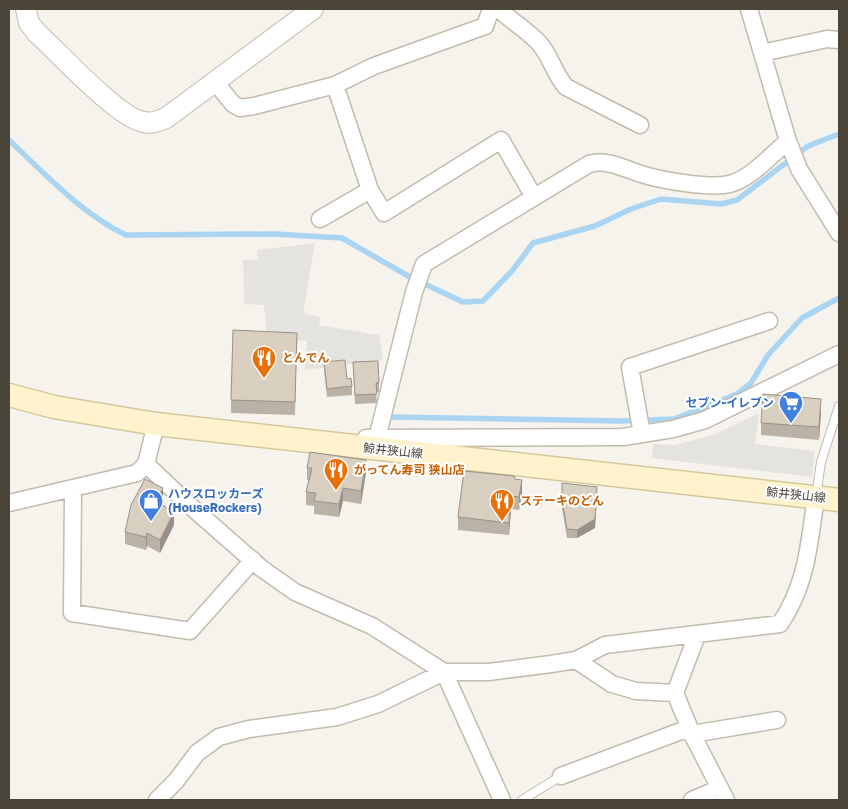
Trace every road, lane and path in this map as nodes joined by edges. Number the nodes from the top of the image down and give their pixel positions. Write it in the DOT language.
graph roads {
  1 [pos="26,9"];
  2 [pos="313,9"];
  3 [pos="491,9"];
  4 [pos="500,9"];
  5 [pos="748,9"];
  6 [pos="839,40"];
  7 [pos="762,53"];
  8 [pos="215,82"];
  9 [pos="335,85"];
  10 [pos="640,125"];
  11 [pos="788,141"];
  12 [pos="370,190"];
  13 [pos="534,197"];
  14 [pos="320,219"];
  15 [pos="839,233"];
  16 [pos="769,321"];
  17 [pos="839,354"];
  18 [pos="9,395"];
  19 [pos="839,406"];
  20 [pos="156,424"];
  21 [pos="641,424"];
  22 [pos="377,443"];
  23 [pos="146,464"];
  24 [pos="73,489"];
  25 [pos="816,498"];
  26 [pos="839,500"];
  27 [pos="9,503"];
  28 [pos="253,560"];
  29 [pos="697,635"];
  30 [pos="576,660"];
  31 [pos="444,672"];
  32 [pos="675,693"];
  33 [pos="777,720"];
  34 [pos="691,731"];
  35 [pos="562,776"];
  36 [pos="723,794"];
  37 [pos="157,800"];
  38 [pos="502,800"];
  39 [pos="522,800"];
  40 [pos="692,800"];
  1 -- 8 [label="street"];
  2 -- 8 [label="street"];
  3 -- 9 [label="street"];
  4 -- 10 [label="street"];
  5 -- 7 [label="street"];
  6 -- 7 [label="street"];
  7 -- 11 [label="street"];
  8 -- 9 [label="street"];
  9 -- 12 [label="street"];
  11 -- 13 [label="street"];
  11 -- 15 [label="street"];
  12 -- 13 [label="street"];
  12 -- 14 [label="street"];
  13 -- 22 [label="street"];
  16 -- 21 [label="street"];
  17 -- 21 [label="street"];
  18 -- 20 [label="main road, 鯨井狭山線"];
  19 -- 25 [label="lane"];
  20 -- 22 [label="main road, 鯨井狭山線"];
  20 -- 23 [label="street"];
  21 -- 22 [label="street"];
  22 -- 25 [label="main road, 鯨井狭山線"];
  23 -- 24 [label="street"];
  23 -- 28 [label="street"];
  24 -- 27 [label="street"];
  24 -- 28 [label="street"];
  25 -- 26 [label="main road, 鯨井狭山線"];
  25 -- 29 [label="street"];
  28 -- 31 [label="street"];
  29 -- 30 [label="street"];
  29 -- 32 [label="street"];
  30 -- 31 [label="street"];
  30 -- 32 [label="street"];
  31 -- 37 [label="street"];
  31 -- 38 [label="street"];
  32 -- 34 [label="street"];
  33 -- 34 [label="street"];
  34 -- 35 [label="street"];
  34 -- 36 [label="street"];
  35 -- 39 [label="lane"];
  36 -- 40 [label="street"];
}
